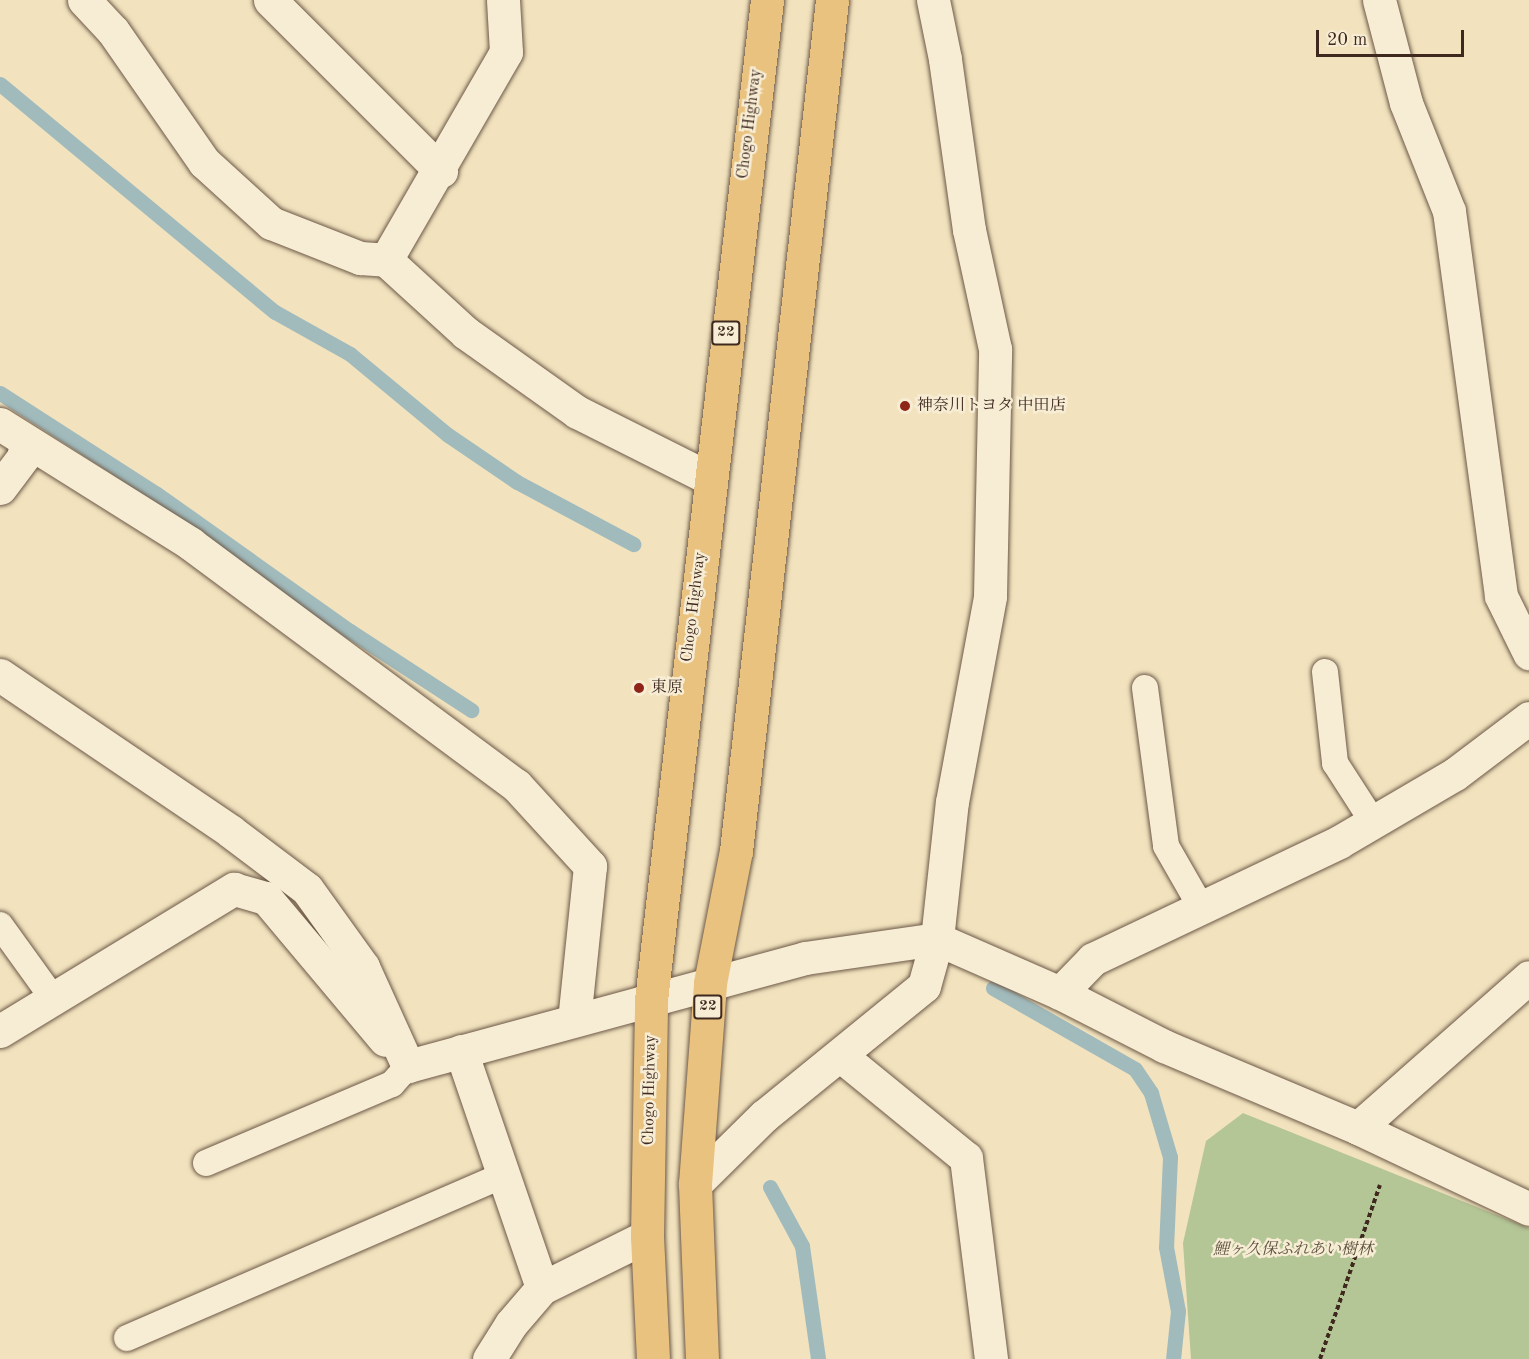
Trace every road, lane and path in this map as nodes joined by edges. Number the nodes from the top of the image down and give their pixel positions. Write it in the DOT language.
graph roads {
  1 [pos="84,0"];
  2 [pos="270,0"];
  3 [pos="503,0"];
  4 [pos="767,0"];
  5 [pos="832,0"];
  6 [pos="933,0"];
  7 [pos="1379,0"];
  8 [pos="441,171"];
  9 [pos="386,260"];
  10 [pos="0,424"];
  11 [pos="27,441"];
  12 [pos="709,478"];
  13 [pos="0,488"];
  14 [pos="1529,654"];
  15 [pos="1325,672"];
  16 [pos="0,675"];
  17 [pos="1144,688"];
  18 [pos="1529,718"];
  19 [pos="1373,822"];
  20 [pos="1201,907"];
  21 [pos="0,925"];
  22 [pos="937,939"];
  23 [pos="1529,977"];
  24 [pos="710,983"];
  25 [pos="1060,993"];
  26 [pos="54,1000"];
  27 [pos="651,1000"];
  28 [pos="574,1020"];
  29 [pos="0,1031"];
  30 [pos="461,1051"];
  31 [pos="841,1056"];
  32 [pos="408,1066"];
  33 [pos="1358,1128"];
  34 [pos="1394,1145"];
  35 [pos="206,1163"];
  36 [pos="504,1175"];
  37 [pos="695,1184"];
  38 [pos="1529,1209"];
  39 [pos="647,1236"];
  40 [pos="542,1288"];
  41 [pos="127,1338"];
  42 [pos="489,1359"];
  43 [pos="653,1359"];
  44 [pos="702,1359"];
  45 [pos="991,1359"];
  46 [pos="1320,1359"];
  1 -- 9 [label="street"];
  2 -- 8 [label="street"];
  3 -- 8 [label="street"];
  4 -- 12 [label="main road, Chogo Highway / 22"];
  5 -- 24 [label="main road, 22"];
  6 -- 22 [label="street"];
  7 -- 14 [label="street"];
  8 -- 9 [label="street"];
  9 -- 12 [label="street"];
  10 -- 11 [label="street"];
  11 -- 13 [label="street"];
  11 -- 28 [label="street"];
  12 -- 27 [label="main road, Chogo Highway / 22"];
  15 -- 19 [label="lane"];
  16 -- 32 [label="street"];
  17 -- 20 [label="lane"];
  18 -- 19 [label="street"];
  19 -- 20 [label="street"];
  20 -- 25 [label="street"];
  21 -- 26 [label="lane"];
  22 -- 24 [label="street"];
  22 -- 25 [label="street"];
  22 -- 31 [label="street"];
  23 -- 33 [label="street"];
  24 -- 27 [label="street"];
  24 -- 37 [label="main road, 22"];
  25 -- 33 [label="street"];
  26 -- 29 [label="street"];
  26 -- 32 [label="street"];
  27 -- 28 [label="street"];
  27 -- 39 [label="main road, Chogo Highway / 22"];
  28 -- 30 [label="street"];
  30 -- 32 [label="street"];
  30 -- 36 [label="street"];
  31 -- 37 [label="street"];
  31 -- 45 [label="street"];
  32 -- 35 [label="lane"];
  33 -- 34 [label="street"];
  34 -- 38 [label="street"];
  34 -- 46 [label="path"];
  36 -- 40 [label="street"];
  36 -- 41 [label="lane"];
  37 -- 44 [label="main road, 22"];
  39 -- 40 [label="street"];
  39 -- 43 [label="main road, Chogo Highway / 22"];
  40 -- 42 [label="street"];
}
